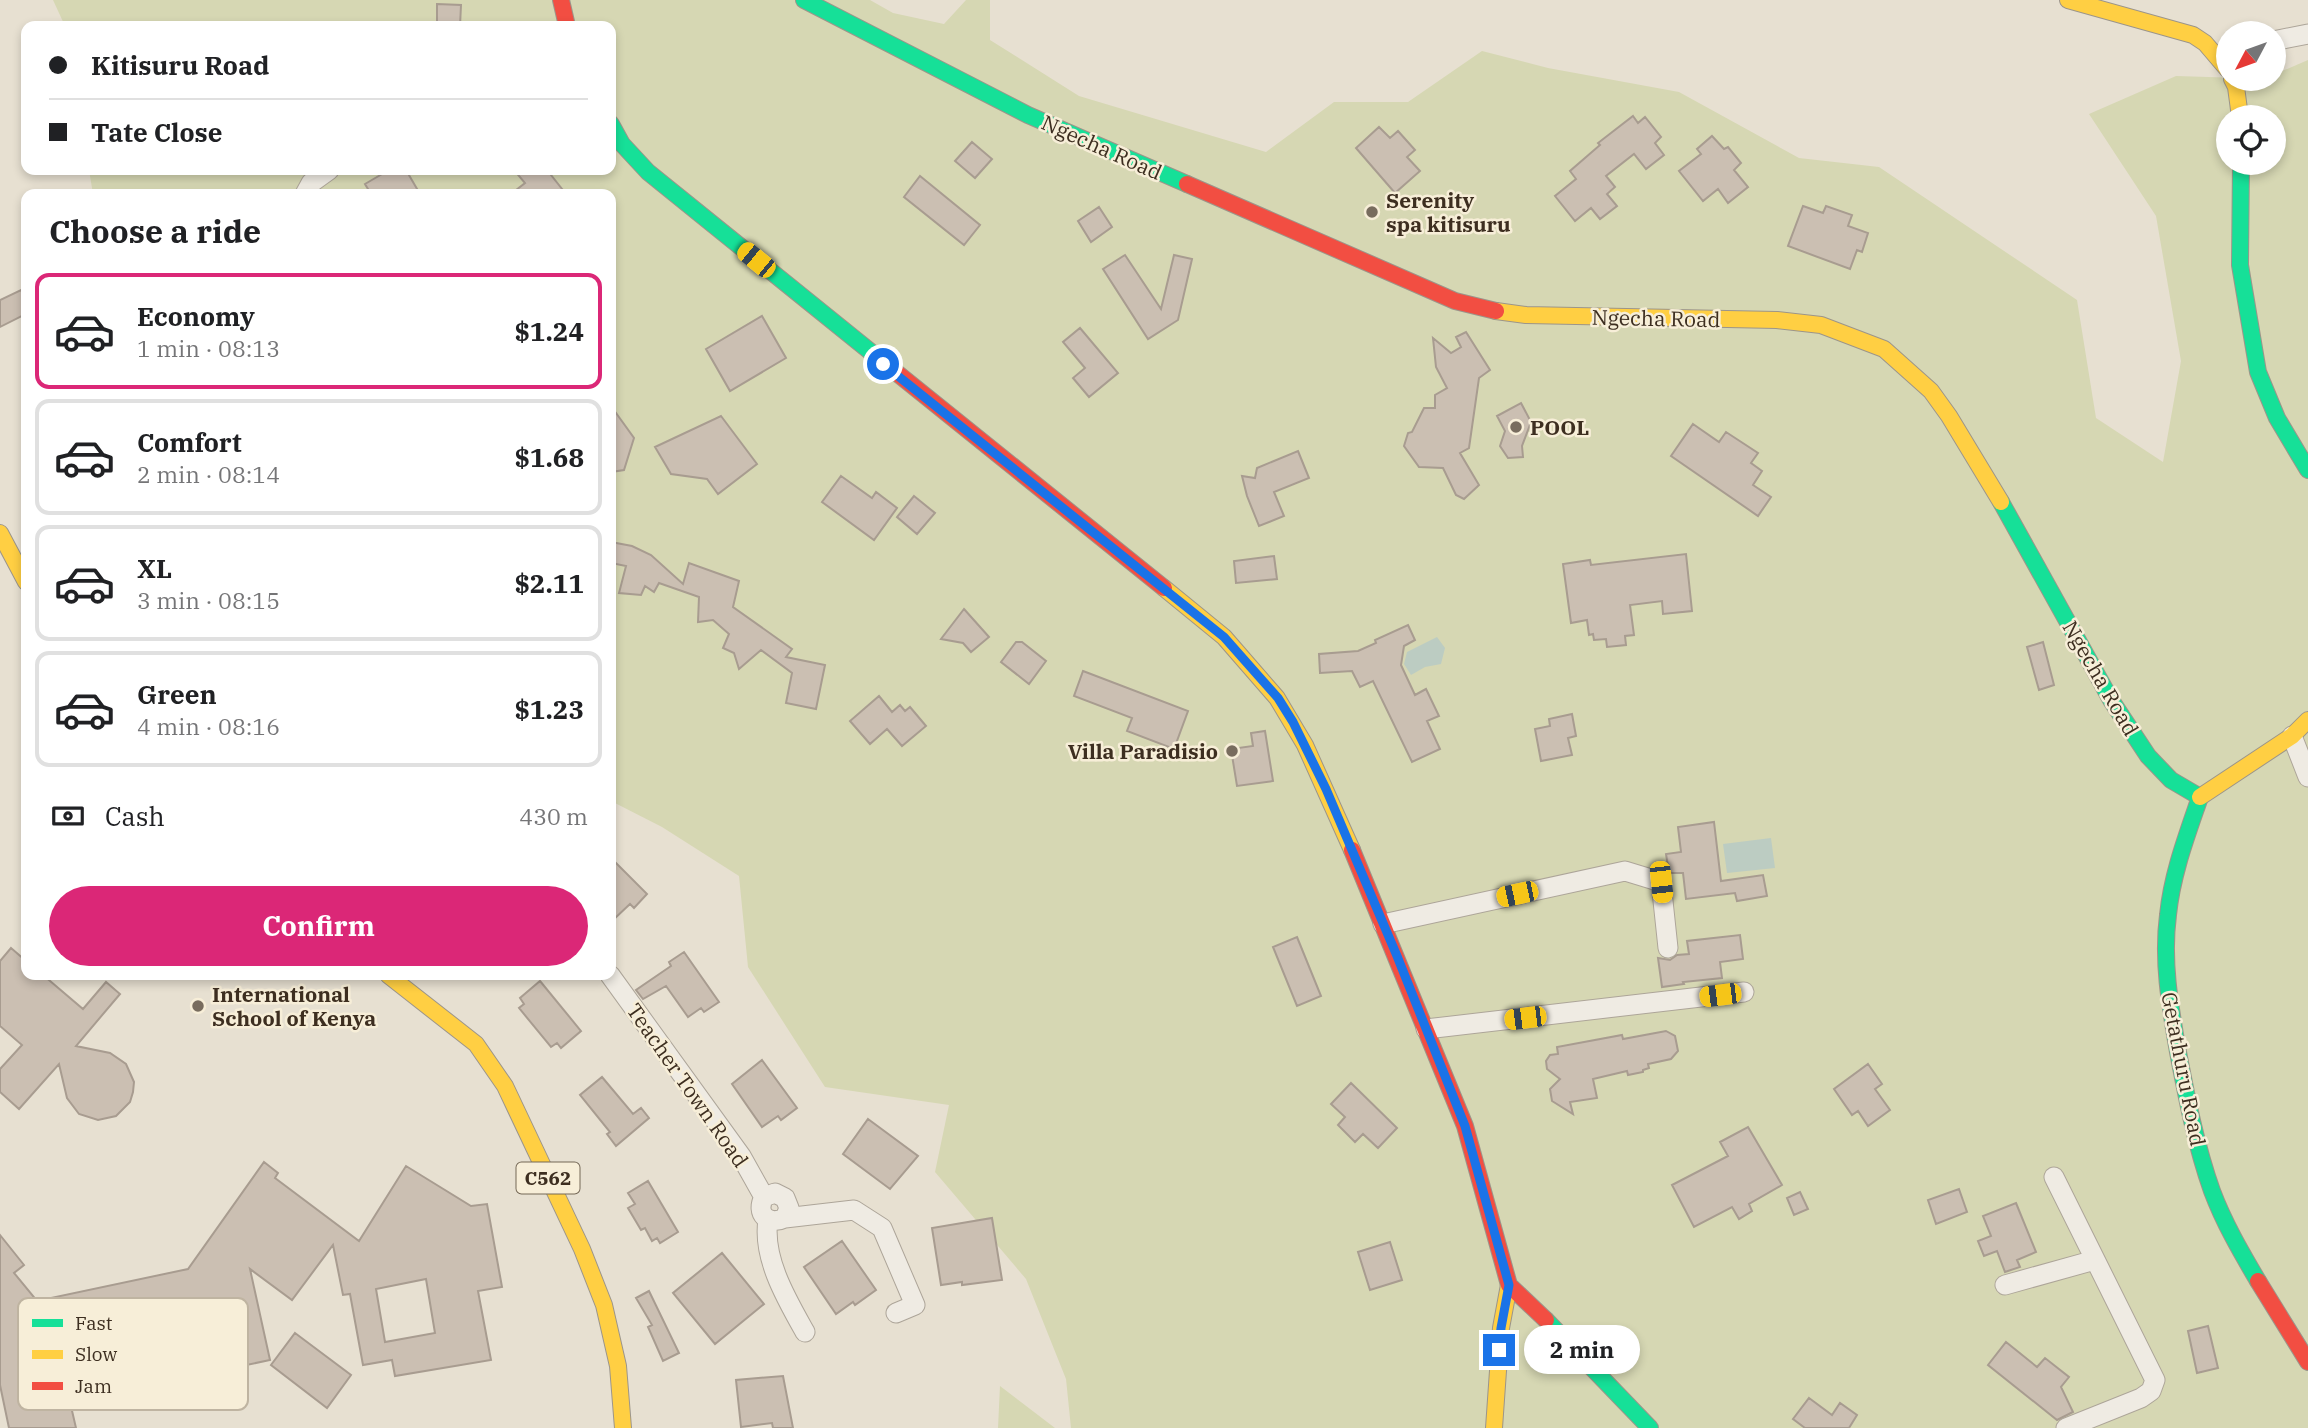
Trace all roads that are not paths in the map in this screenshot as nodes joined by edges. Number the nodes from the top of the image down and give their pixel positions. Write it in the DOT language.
graph roads {
  1 [pos="561,0"];
  2 [pos="804,0"];
  3 [pos="2068,0"];
  4 [pos="566,21"];
  5 [pos="2308,34"];
  6 [pos="2286,38"];
  7 [pos="2216,55"];
  8 [pos="616,133"];
  9 [pos="322,175"];
  10 [pos="2241,175"];
  11 [pos="308,189"];
  12 [pos="2308,470"];
  13 [pos="0,533"];
  14 [pos="21,573"];
  15 [pos="2308,720"];
  16 [pos="2292,736"];
  17 [pos="2308,777"];
  18 [pos="2200,797"];
  19 [pos="1383,924"];
  20 [pos="1668,948"];
  21 [pos="394,980"];
  22 [pos="614,980"];
  23 [pos="1744,992"];
  24 [pos="1426,1029"];
  25 [pos="2054,1177"];
  26 [pos="776,1219"];
  27 [pos="2095,1260"];
  28 [pos="1509,1285"];
  29 [pos="2005,1285"];
  30 [pos="896,1313"];
  31 [pos="805,1332"];
  32 [pos="2308,1362"];
  33 [pos="623,1428"];
  34 [pos="1494,1428"];
  35 [pos="1650,1428"];
  36 [pos="2066,1428"];
  1 -- 4 [label="main road"];
  2 -- 18 [label="main road, Ngecha Road"];
  3 -- 7 [label="main road"];
  5 -- 6 [label="street"];
  8 -- 19 [label="main road"];
  9 -- 11 [label="street"];
  10 -- 12 [label="main road"];
  13 -- 14 [label="main road"];
  15 -- 16 [label="main road"];
  16 -- 17 [label="street"];
  16 -- 18 [label="main road"];
  18 -- 32 [label="main road, Getathuru Road"];
  19 -- 20 [label="street"];
  19 -- 24 [label="main road"];
  21 -- 33 [label="main road, C562"];
  22 -- 26 [label="street, Teacher Town Road"];
  23 -- 24 [label="street"];
  24 -- 28 [label="main road"];
  25 -- 27 [label="street"];
  26 -- 30 [label="street"];
  26 -- 31 [label="street"];
  27 -- 29 [label="street"];
  27 -- 36 [label="street"];
  28 -- 34 [label="main road"];
  28 -- 35 [label="main road"];
}
